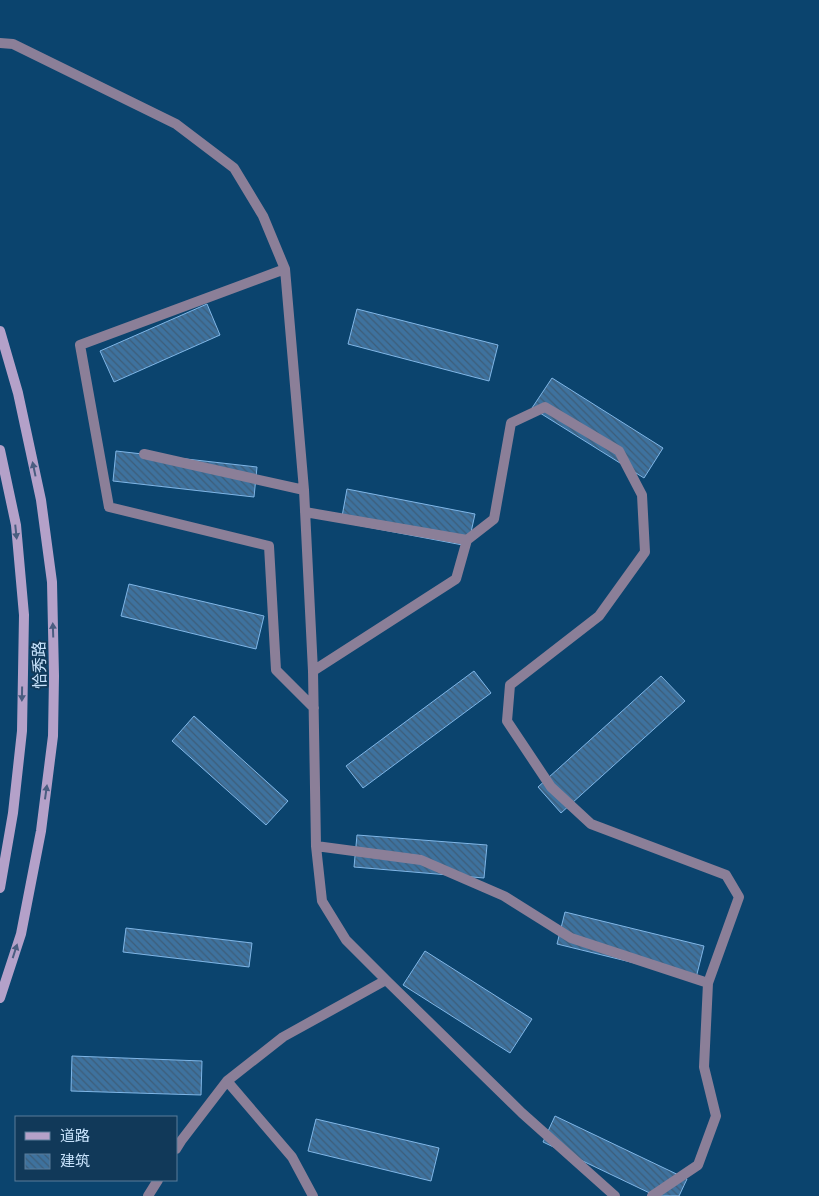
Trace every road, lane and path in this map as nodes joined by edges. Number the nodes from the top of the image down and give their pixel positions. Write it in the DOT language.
graph roads {
  1 [pos="0,43"];
  2 [pos="285,269"];
  3 [pos="0,331"];
  4 [pos="0,450"];
  5 [pos="144,454"];
  6 [pos="304,490"];
  7 [pos="305,512"];
  8 [pos="467,540"];
  9 [pos="313,671"];
  10 [pos="314,708"];
  11 [pos="316,846"];
  12 [pos="0,888"];
  13 [pos="386,980"];
  14 [pos="708,984"];
  15 [pos="0,998"];
  16 [pos="228,1081"];
  17 [pos="178,1146"];
  18 [pos="157,1181"];
  19 [pos="148,1196"];
  20 [pos="313,1196"];
  21 [pos="615,1196"];
  22 [pos="652,1196"];
  1 -- 2 [label="street"];
  2 -- 6 [label="street"];
  2 -- 10 [label="street"];
  15 -- 3 [label="main road, 恰秀路, one-way"];
  4 -- 12 [label="main road, one-way"];
  5 -- 6 [label="street"];
  6 -- 7 [label="street"];
  7 -- 8 [label="street"];
  7 -- 9 [label="street"];
  8 -- 9 [label="street"];
  8 -- 14 [label="street"];
  9 -- 10 [label="street"];
  10 -- 11 [label="street"];
  11 -- 13 [label="street"];
  11 -- 14 [label="street"];
  13 -- 16 [label="street"];
  13 -- 21 [label="street"];
  14 -- 22 [label="street"];
  16 -- 17 [label="street"];
  16 -- 20 [label="street"];
  18 -- 19 [label="street"];
}
